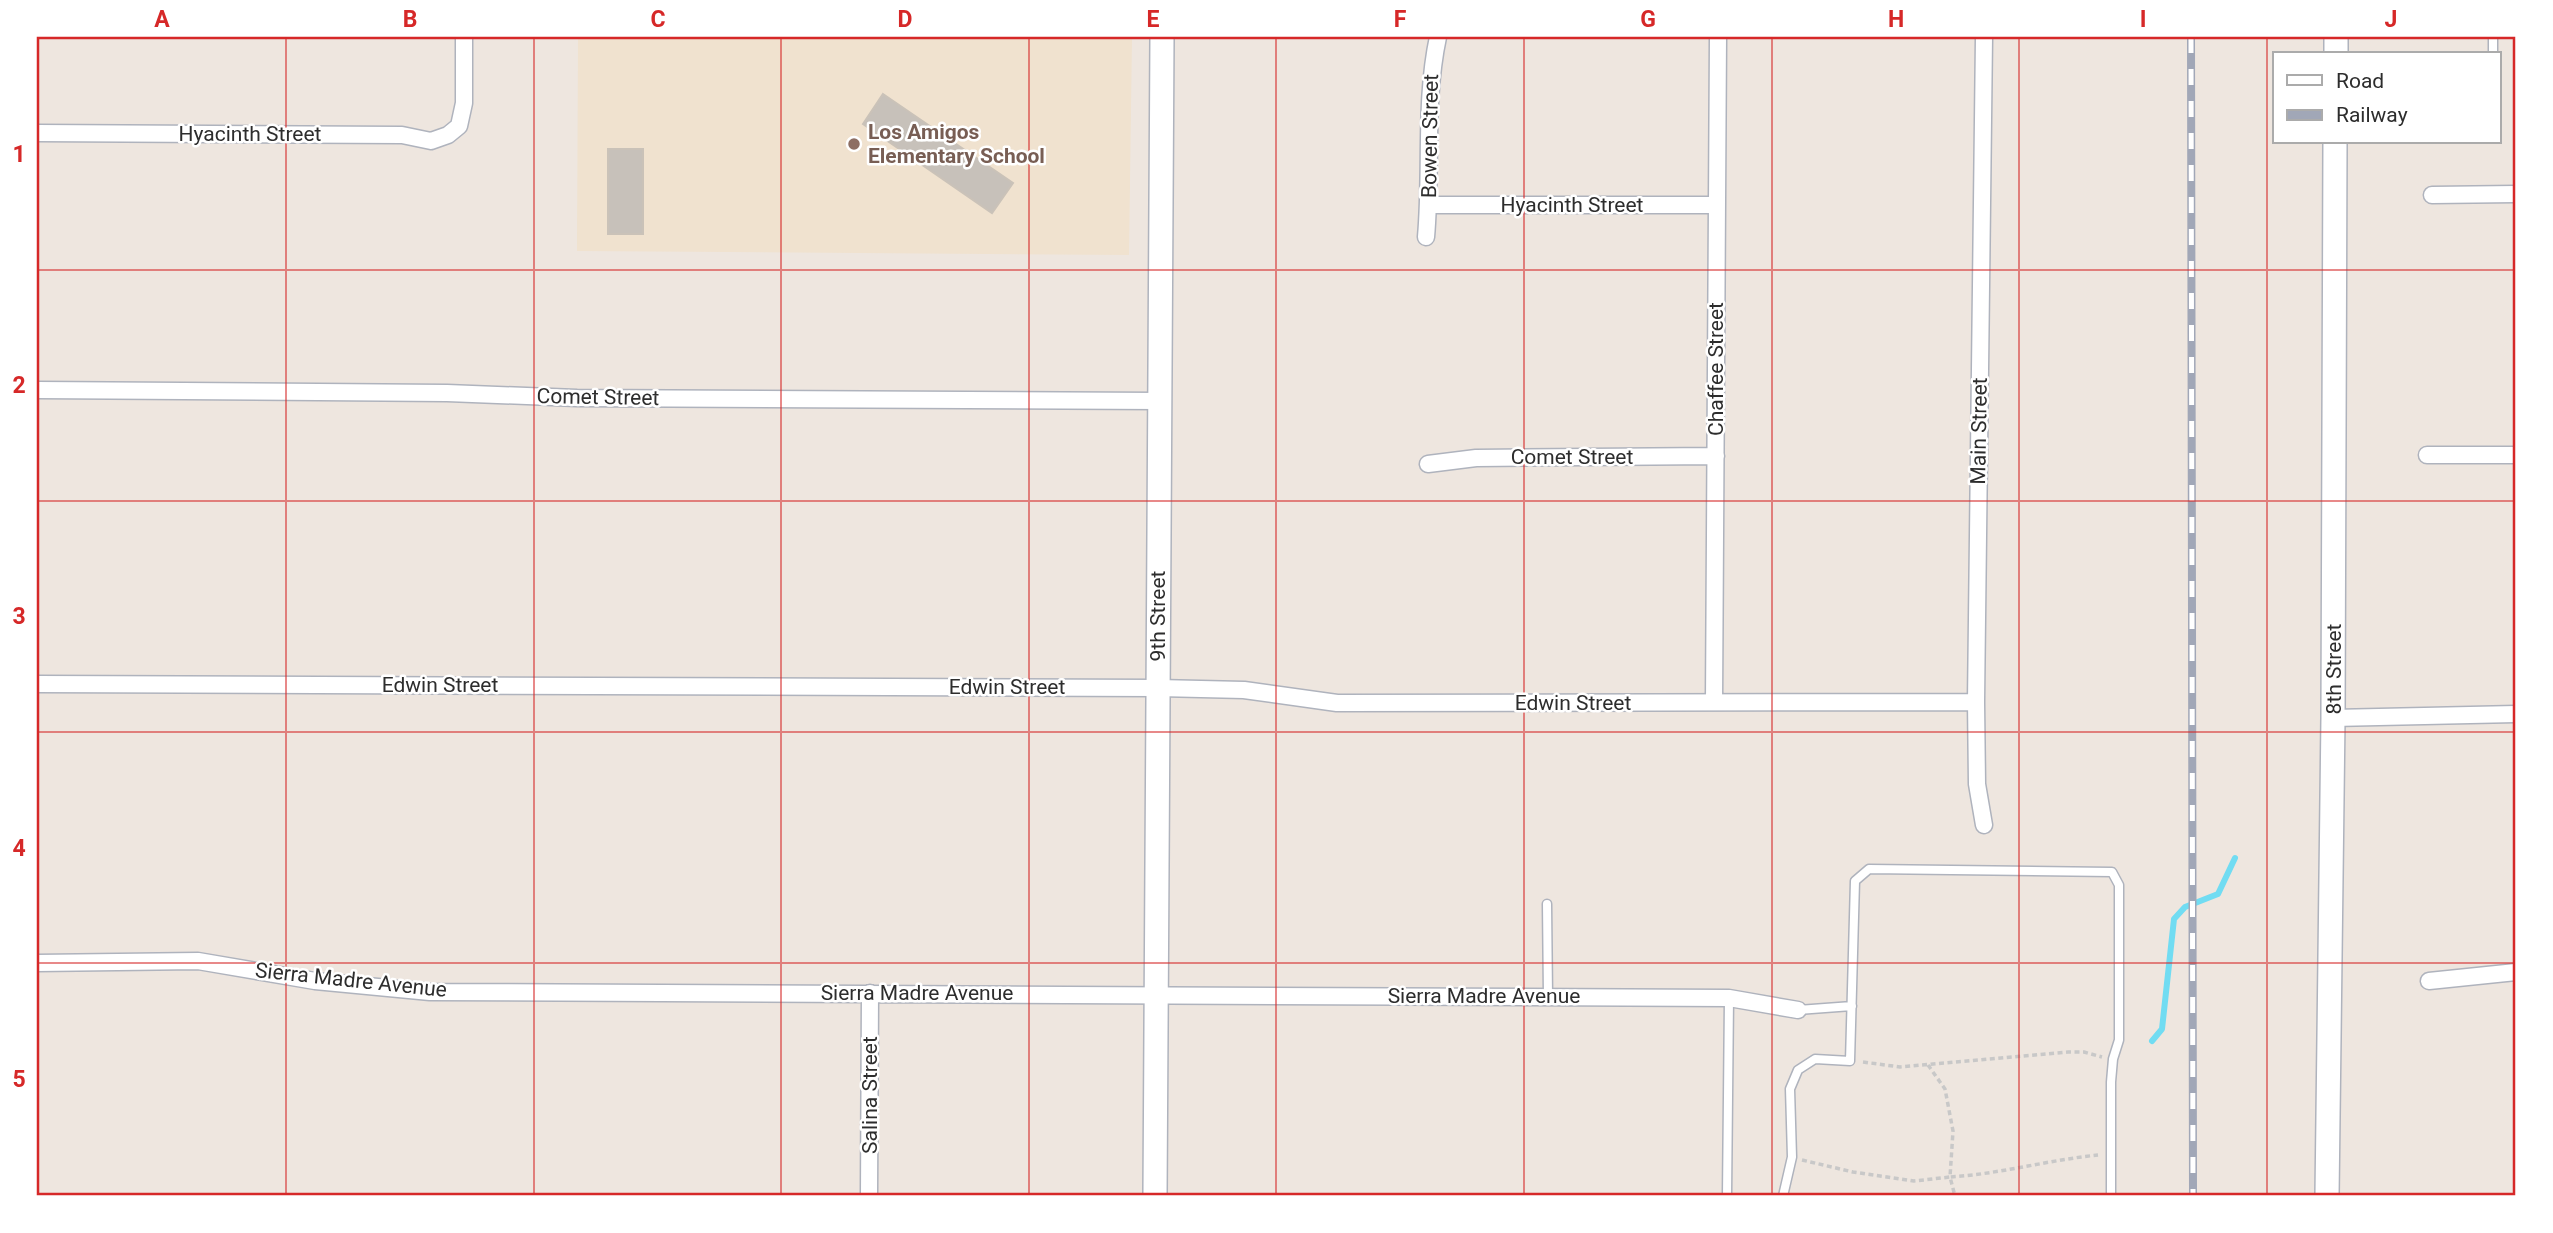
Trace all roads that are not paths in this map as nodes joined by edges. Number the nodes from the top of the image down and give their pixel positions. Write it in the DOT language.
graph roads {
  1 [pos="464,37"];
  2 [pos="1162,37"];
  3 [pos="1438,37"];
  4 [pos="1717,37"];
  5 [pos="1984,37"];
  6 [pos="37,133"];
  7 [pos="2335,144"];
  8 [pos="2516,194"];
  9 [pos="2432,195"];
  10 [pos="1429,205"];
  11 [pos="1716,205"];
  12 [pos="1426,237"];
  13 [pos="37,390"];
  14 [pos="1160,401"];
  15 [pos="2427,455"];
  16 [pos="2516,455"];
  17 [pos="1716,456"];
  18 [pos="1429,464"];
  19 [pos="37,684"];
  20 [pos="1158,688"];
  21 [pos="1714,702"];
  22 [pos="1976,702"];
  23 [pos="2516,714"];
  24 [pos="2333,718"];
  25 [pos="1984,825"];
  26 [pos="1547,904"];
  27 [pos="37,962"];
  28 [pos="2516,972"];
  29 [pos="2429,981"];
  30 [pos="870,993"];
  31 [pos="1156,995"];
  32 [pos="1548,997"];
  33 [pos="1729,998"];
  34 [pos="1852,1006"];
  35 [pos="1798,1010"];
  36 [pos="869,1196"];
  37 [pos="1154,1196"];
  38 [pos="1727,1196"];
  39 [pos="1783,1196"];
  40 [pos="2111,1196"];
  41 [pos="2327,1196"];
  1 -- 6 [label="street, Hyacinth Street"];
  2 -- 14 [label="street, 9th Street"];
  3 -- 10 [label="street, Bowen Street"];
  4 -- 11 [label="street, Chaffee Street"];
  5 -- 22 [label="street, Main Street"];
  7 -- 24 [label="street, 8th Street"];
  8 -- 9 [label="street"];
  10 -- 11 [label="street, Hyacinth Street"];
  10 -- 12 [label="street, Bowen Street"];
  11 -- 17 [label="street, Chaffee Street"];
  13 -- 14 [label="street, Comet Street"];
  14 -- 20 [label="street, 9th Street"];
  15 -- 16 [label="street"];
  17 -- 18 [label="street, Comet Street"];
  17 -- 21 [label="street, Chaffee Street"];
  19 -- 20 [label="street, Edwin Street"];
  20 -- 21 [label="street, Edwin Street"];
  20 -- 31 [label="street, 9th Street"];
  21 -- 22 [label="street, Edwin Street"];
  22 -- 25 [label="street, Main Street"];
  23 -- 24 [label="street"];
  24 -- 41 [label="street, 8th Street"];
  26 -- 32 [label="lane"];
  27 -- 30 [label="street, Sierra Madre Avenue"];
  28 -- 29 [label="street"];
  30 -- 31 [label="street, Sierra Madre Avenue"];
  30 -- 36 [label="street, Salina Street"];
  31 -- 32 [label="street, Sierra Madre Avenue"];
  31 -- 37 [label="street, 9th Street"];
  32 -- 33 [label="street, Sierra Madre Avenue"];
  33 -- 35 [label="street, Sierra Madre Avenue"];
  33 -- 38 [label="lane"];
  34 -- 35 [label="lane"];
  34 -- 39 [label="lane"];
  34 -- 40 [label="lane"];
}
